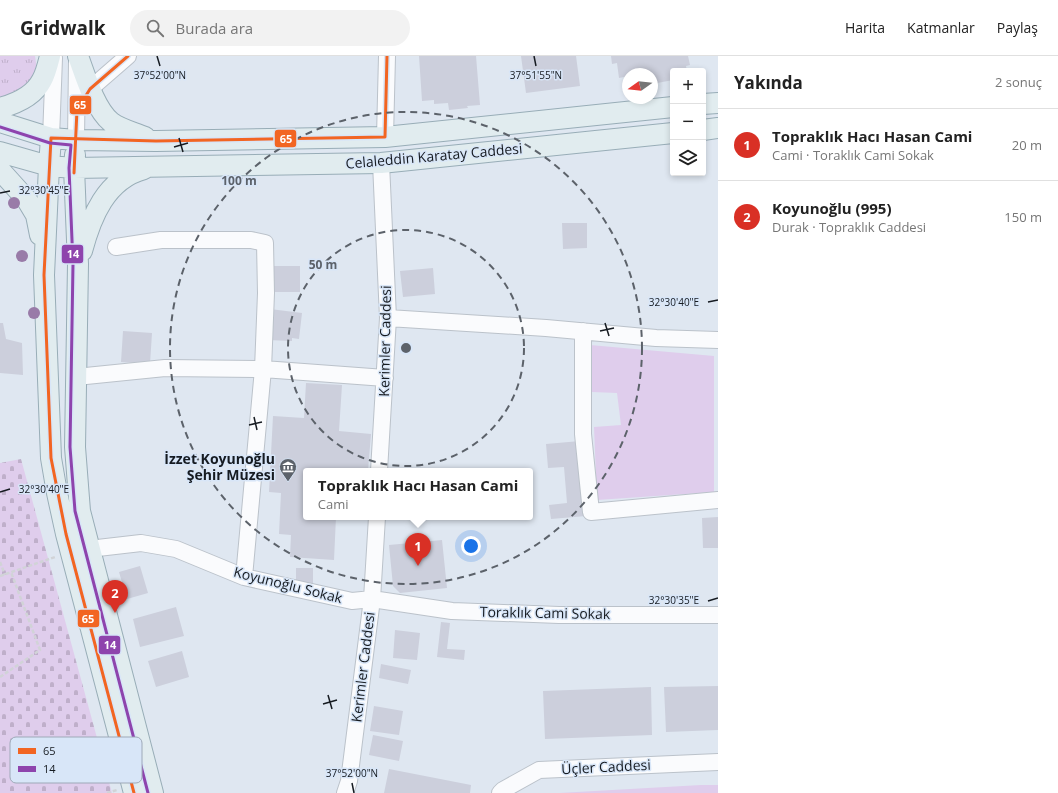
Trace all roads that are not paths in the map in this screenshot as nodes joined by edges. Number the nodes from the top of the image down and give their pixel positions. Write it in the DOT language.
graph roads {
  1 [pos="50,56"];
  2 [pos="54,56"];
  3 [pos="78,56"];
  4 [pos="128,56"];
  5 [pos="387,56"];
  6 [pos="90,90"];
  7 [pos="718,103"];
  8 [pos="706,104"];
  9 [pos="670,107"];
  10 [pos="0,108"];
  11 [pos="77,110"];
  12 [pos="0,122"];
  13 [pos="718,128"];
  14 [pos="706,130"];
  15 [pos="670,133"];
  16 [pos="385,137"];
  17 [pos="51,138"];
  18 [pos="76,140"];
  19 [pos="156,141"];
  20 [pos="0,152"];
  21 [pos="381,163"];
  22 [pos="49,166"];
  23 [pos="154,167"];
  24 [pos="74,168"];
  25 [pos="0,170"];
  26 [pos="116,247"];
  27 [pos="78,264"];
  28 [pos="44,275"];
  29 [pos="388,318"];
  30 [pos="583,331"];
  31 [pos="718,340"];
  32 [pos="263,368"];
  33 [pos="76,377"];
  34 [pos="385,378"];
  35 [pos="380,468"];
  36 [pos="718,500"];
  37 [pos="377,520"];
  38 [pos="80,550"];
  39 [pos="244,577"];
  40 [pos="372,599"];
  41 [pos="718,615"];
  42 [pos="122,737"];
  43 [pos="137,737"];
  44 [pos="142,754"];
  45 [pos="718,762"];
  46 [pos="132,783"];
  47 [pos="134,793"];
  48 [pos="154,793"];
  49 [pos="346,793"];
  50 [pos="500,793"];
  1 -- 10 [label="main road"];
  2 -- 17 [label="street"];
  3 -- 6 [label="main road"];
  3 -- 11 [label="street"];
  4 -- 6 [label="street"];
  5 -- 16 [label="street"];
  6 -- 11 [label="street"];
  6 -- 19 [label="main road"];
  7 -- 8 [label="main road"];
  9 -- 16 [label="main road, Celaleddin Karatay Caddesi"];
  11 -- 18 [label="street"];
  12 -- 17 [label="main road"];
  13 -- 14 [label="main road"];
  15 -- 21 [label="main road, Celaleddin Karatay Caddesi"];
  16 -- 19 [label="main road, Celaleddin Karatay Caddesi"];
  17 -- 18 [label="main road, Celaleddin Karatay Caddesi"];
  17 -- 22 [label="main road"];
  18 -- 19 [label="main road, Celaleddin Karatay Caddesi"];
  18 -- 24 [label="main road"];
  20 -- 22 [label="main road"];
  21 -- 23 [label="main road, Celaleddin Karatay Caddesi"];
  21 -- 29 [label="street, Kerimler Caddesi"];
  22 -- 24 [label="main road, Celaleddin Karatay Caddesi"];
  22 -- 28 [label="main road"];
  23 -- 24 [label="main road, Celaleddin Karatay Caddesi"];
  23 -- 27 [label="main road"];
  24 -- 27 [label="main road"];
  25 -- 28 [label="main road"];
  26 -- 32 [label="street"];
  27 -- 33 [label="main road"];
  28 -- 38 [label="main road"];
  29 -- 30 [label="street"];
  29 -- 34 [label="street, Kerimler Caddesi"];
  30 -- 31 [label="street"];
  30 -- 36 [label="street"];
  32 -- 33 [label="street"];
  32 -- 34 [label="street"];
  32 -- 39 [label="street"];
  33 -- 38 [label="main road"];
  34 -- 35 [label="street, Kerimler Caddesi"];
  37 -- 40 [label="street, Kerimler Caddesi"];
  38 -- 39 [label="street, Koyunoğlu Sokak"];
  38 -- 42 [label="main road"];
  38 -- 43 [label="main road"];
  39 -- 40 [label="street, Koyunoğlu Sokak"];
  40 -- 41 [label="street, Toraklık Cami Sokak"];
  40 -- 49 [label="street, Kerimler Caddesi"];
  44 -- 48 [label="main road"];
  45 -- 50 [label="street, Üçler Caddesi"];
  46 -- 47 [label="main road"];
}
